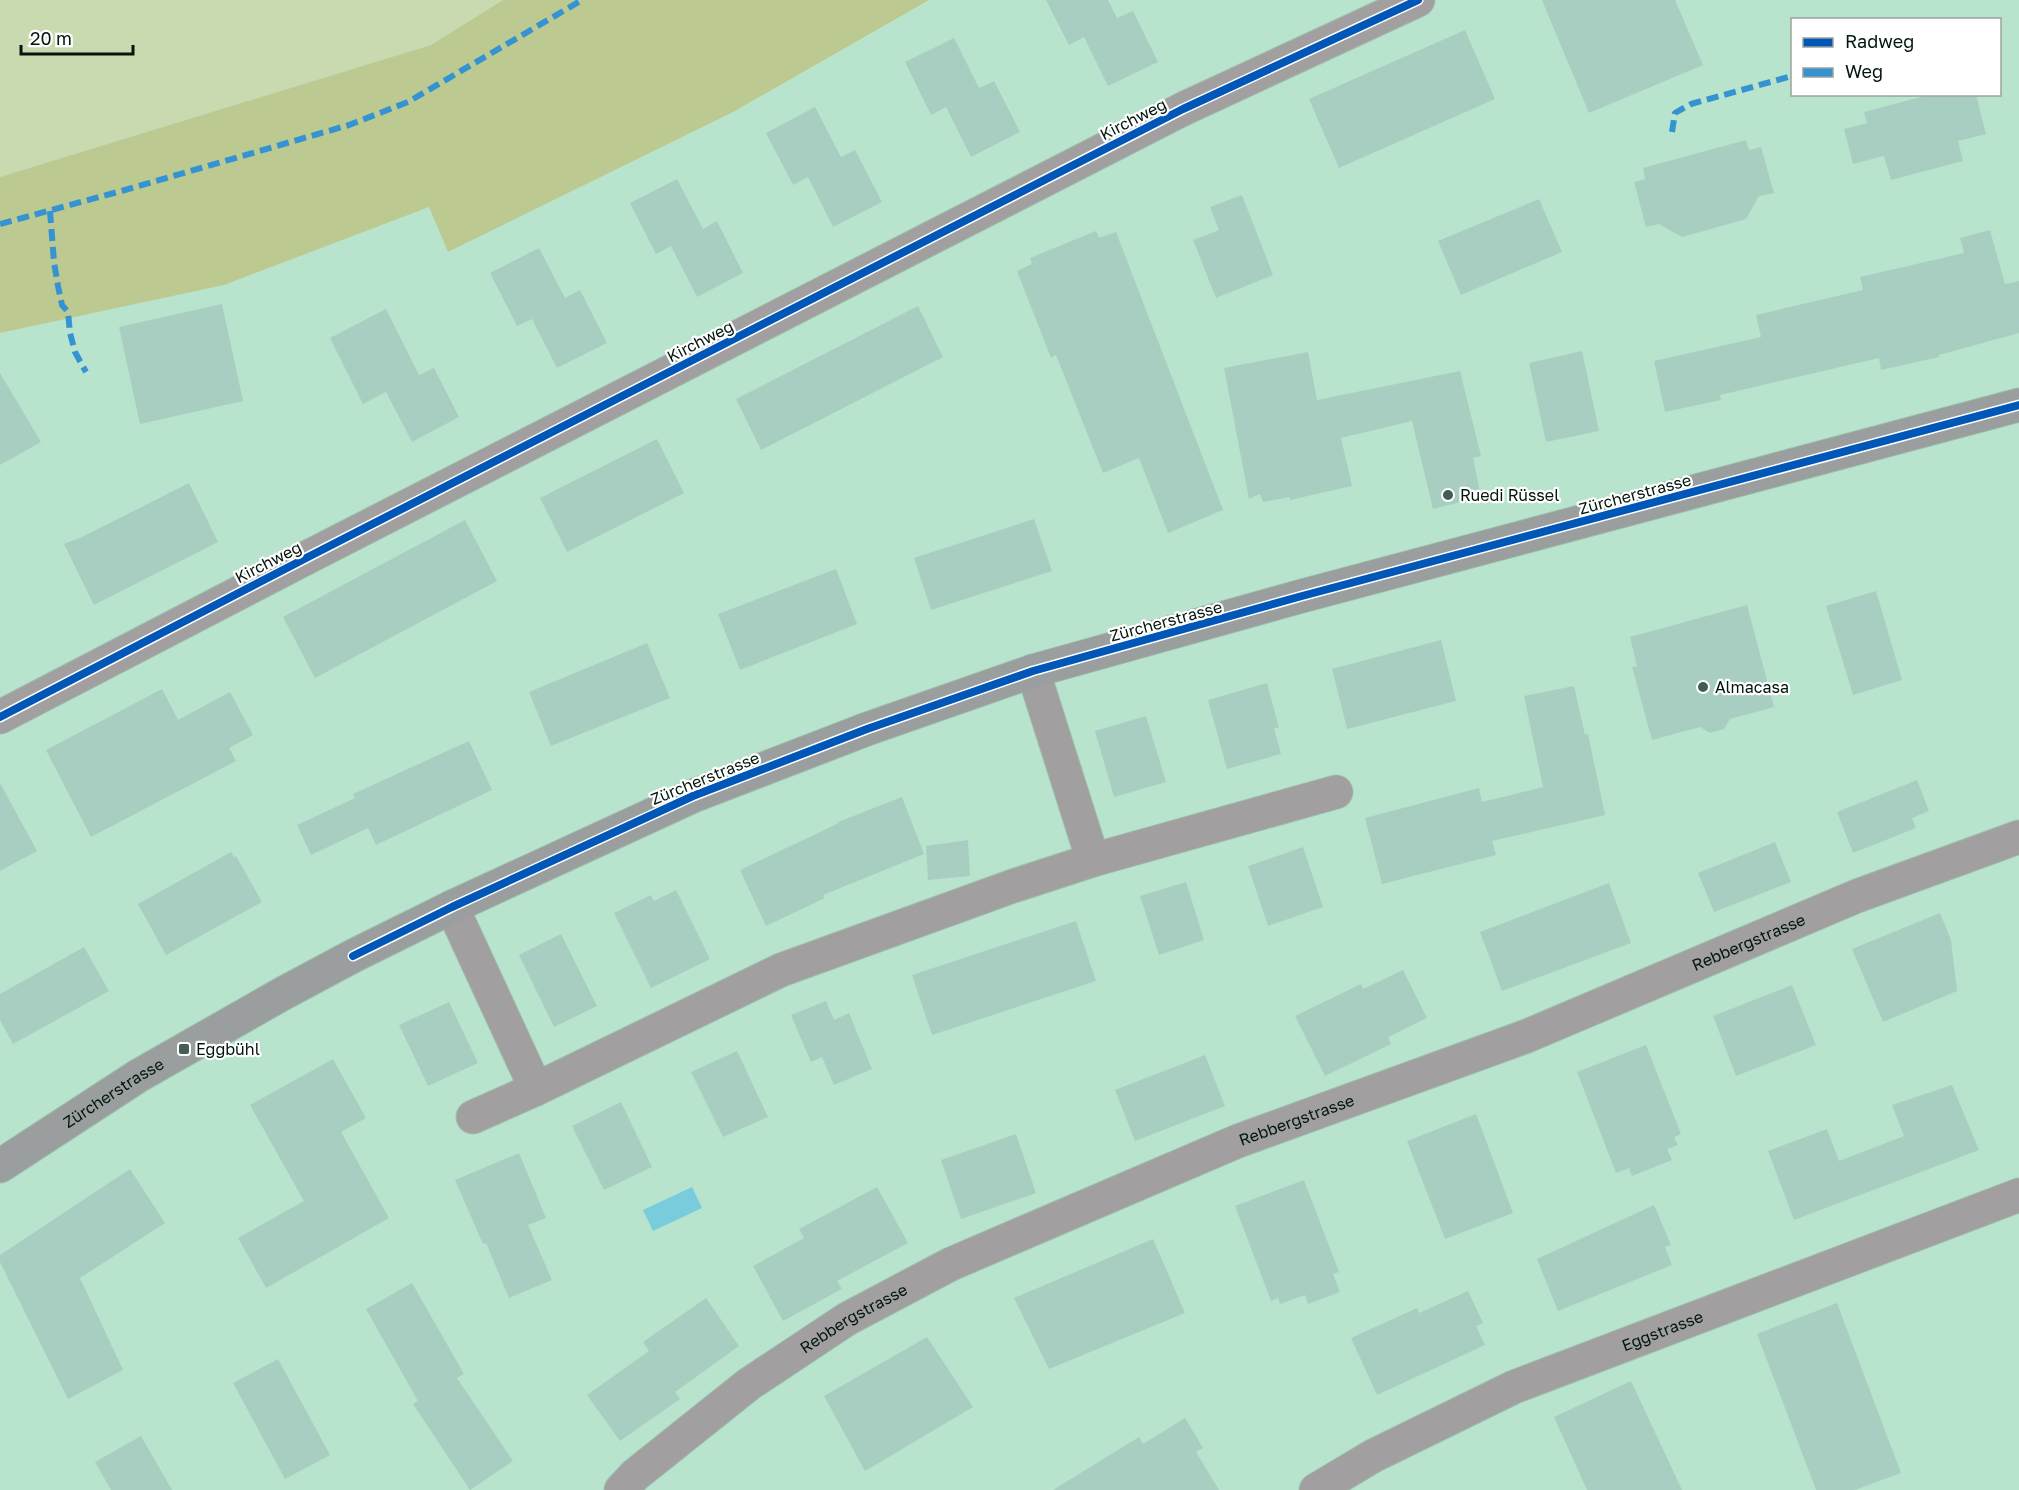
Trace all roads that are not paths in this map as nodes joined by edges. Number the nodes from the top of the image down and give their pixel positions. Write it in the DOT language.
graph roads {
  1 [pos="1418,0"];
  2 [pos="2019,405"];
  3 [pos="1033,671"];
  4 [pos="0,717"];
  5 [pos="1336,792"];
  6 [pos="2019,837"];
  7 [pos="1093,860"];
  8 [pos="452,907"];
  9 [pos="536,1089"];
  10 [pos="472,1117"];
  11 [pos="0,1166"];
  12 [pos="2019,1195"];
  13 [pos="621,1490"];
  14 [pos="1316,1490"];
  1 -- 4 [label="street, Kirchweg"];
  2 -- 3 [label="main road, Zürcherstrasse"];
  3 -- 7 [label="street"];
  3 -- 8 [label="main road, Zürcherstrasse"];
  5 -- 7 [label="street"];
  6 -- 13 [label="street, Rebbergstrasse"];
  7 -- 9 [label="street"];
  8 -- 9 [label="street"];
  8 -- 11 [label="main road, Zürcherstrasse"];
  9 -- 10 [label="street"];
  12 -- 14 [label="street, Eggstrasse"];
}
